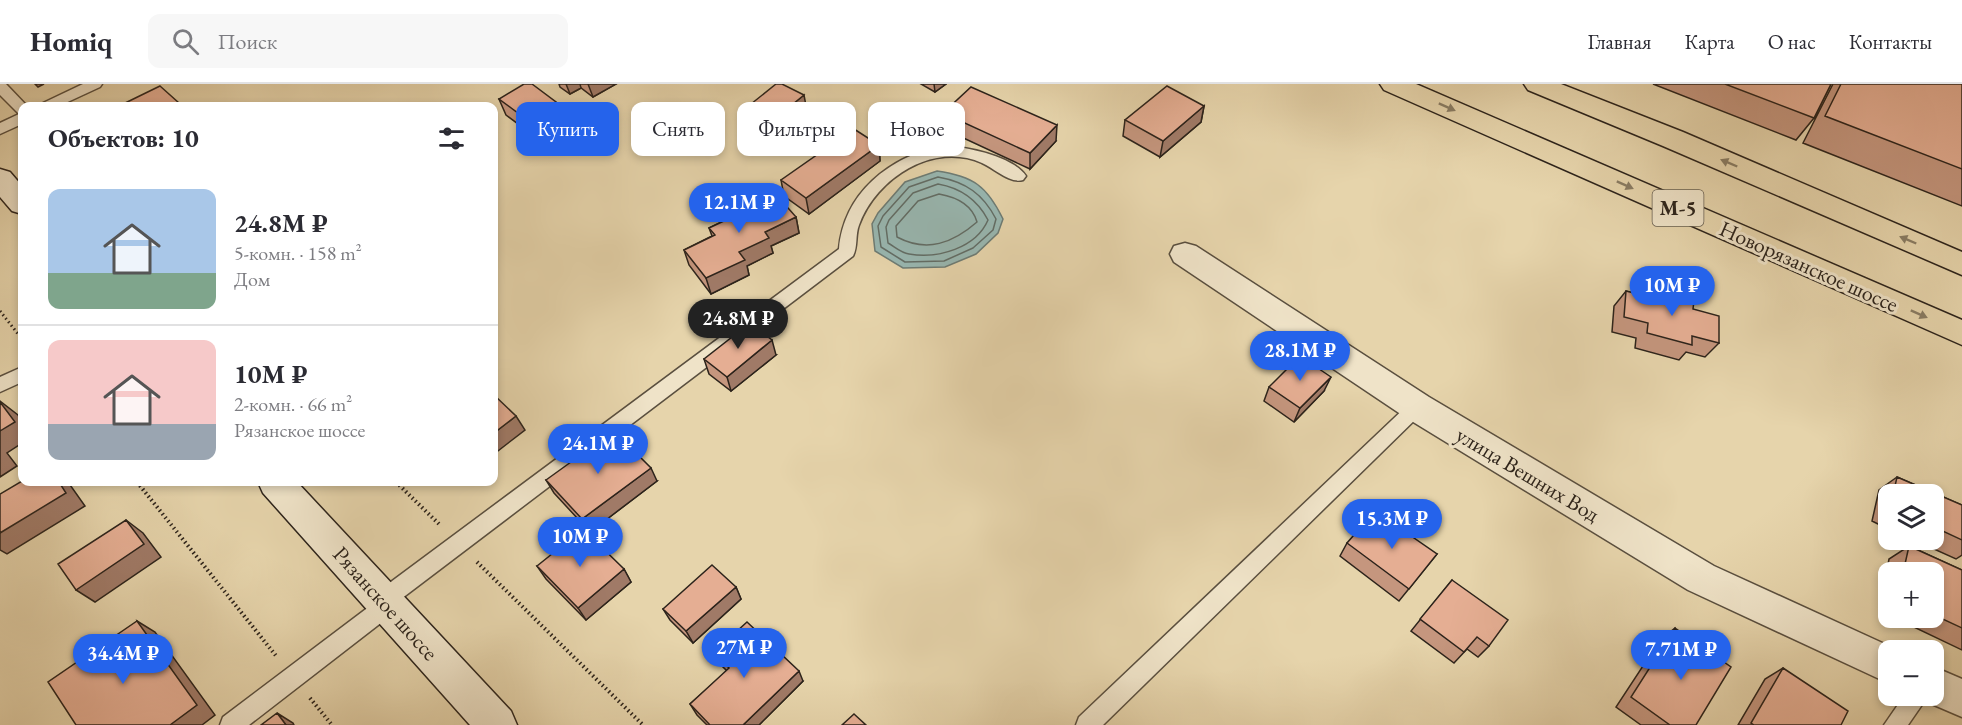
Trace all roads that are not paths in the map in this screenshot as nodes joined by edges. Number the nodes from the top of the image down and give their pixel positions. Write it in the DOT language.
graph roads {
  1 [pos="95,84"];
  2 [pos="1393,84"];
  3 [pos="1538,84"];
  4 [pos="0,86"];
  5 [pos="57,102"];
  6 [pos="18,106"];
  7 [pos="18,120"];
  8 [pos="0,129"];
  9 [pos="1018,176"];
  10 [pos="0,179"];
  11 [pos="18,199"];
  12 [pos="1185,254"];
  13 [pos="1962,264"];
  14 [pos="1962,333"];
  15 [pos="18,376"];
  16 [pos="0,386"];
  17 [pos="1417,407"];
  18 [pos="279,486"];
  19 [pos="386,602"];
  20 [pos="1878,660"];
  21 [pos="1944,690"];
  22 [pos="1962,698"];
  23 [pos="1909,706"];
  24 [pos="231,725"];
  25 [pos="497,725"];
  26 [pos="1087,725"];
  27 [pos="1895,725"];
  1 -- 5 [label="lane"];
  2 -- 14 [label="highway, Новорязанское шоссе / М-5, one-way"];
  13 -- 3 [label="highway, one-way"];
  4 -- 6 [label="lane"];
  7 -- 8 [label="lane"];
  9 -- 19 [label="lane"];
  10 -- 11 [label="street"];
  12 -- 17 [label="street, улица Вешних Вод"];
  15 -- 16 [label="lane"];
  17 -- 20 [label="street, улица Вешних Вод"];
  17 -- 26 [label="lane"];
  18 -- 19 [label="street, Рязанское шоссе"];
  19 -- 24 [label="lane"];
  19 -- 25 [label="street, Рязанское шоссе"];
  21 -- 22 [label="street"];
  23 -- 27 [label="lane"];
}
